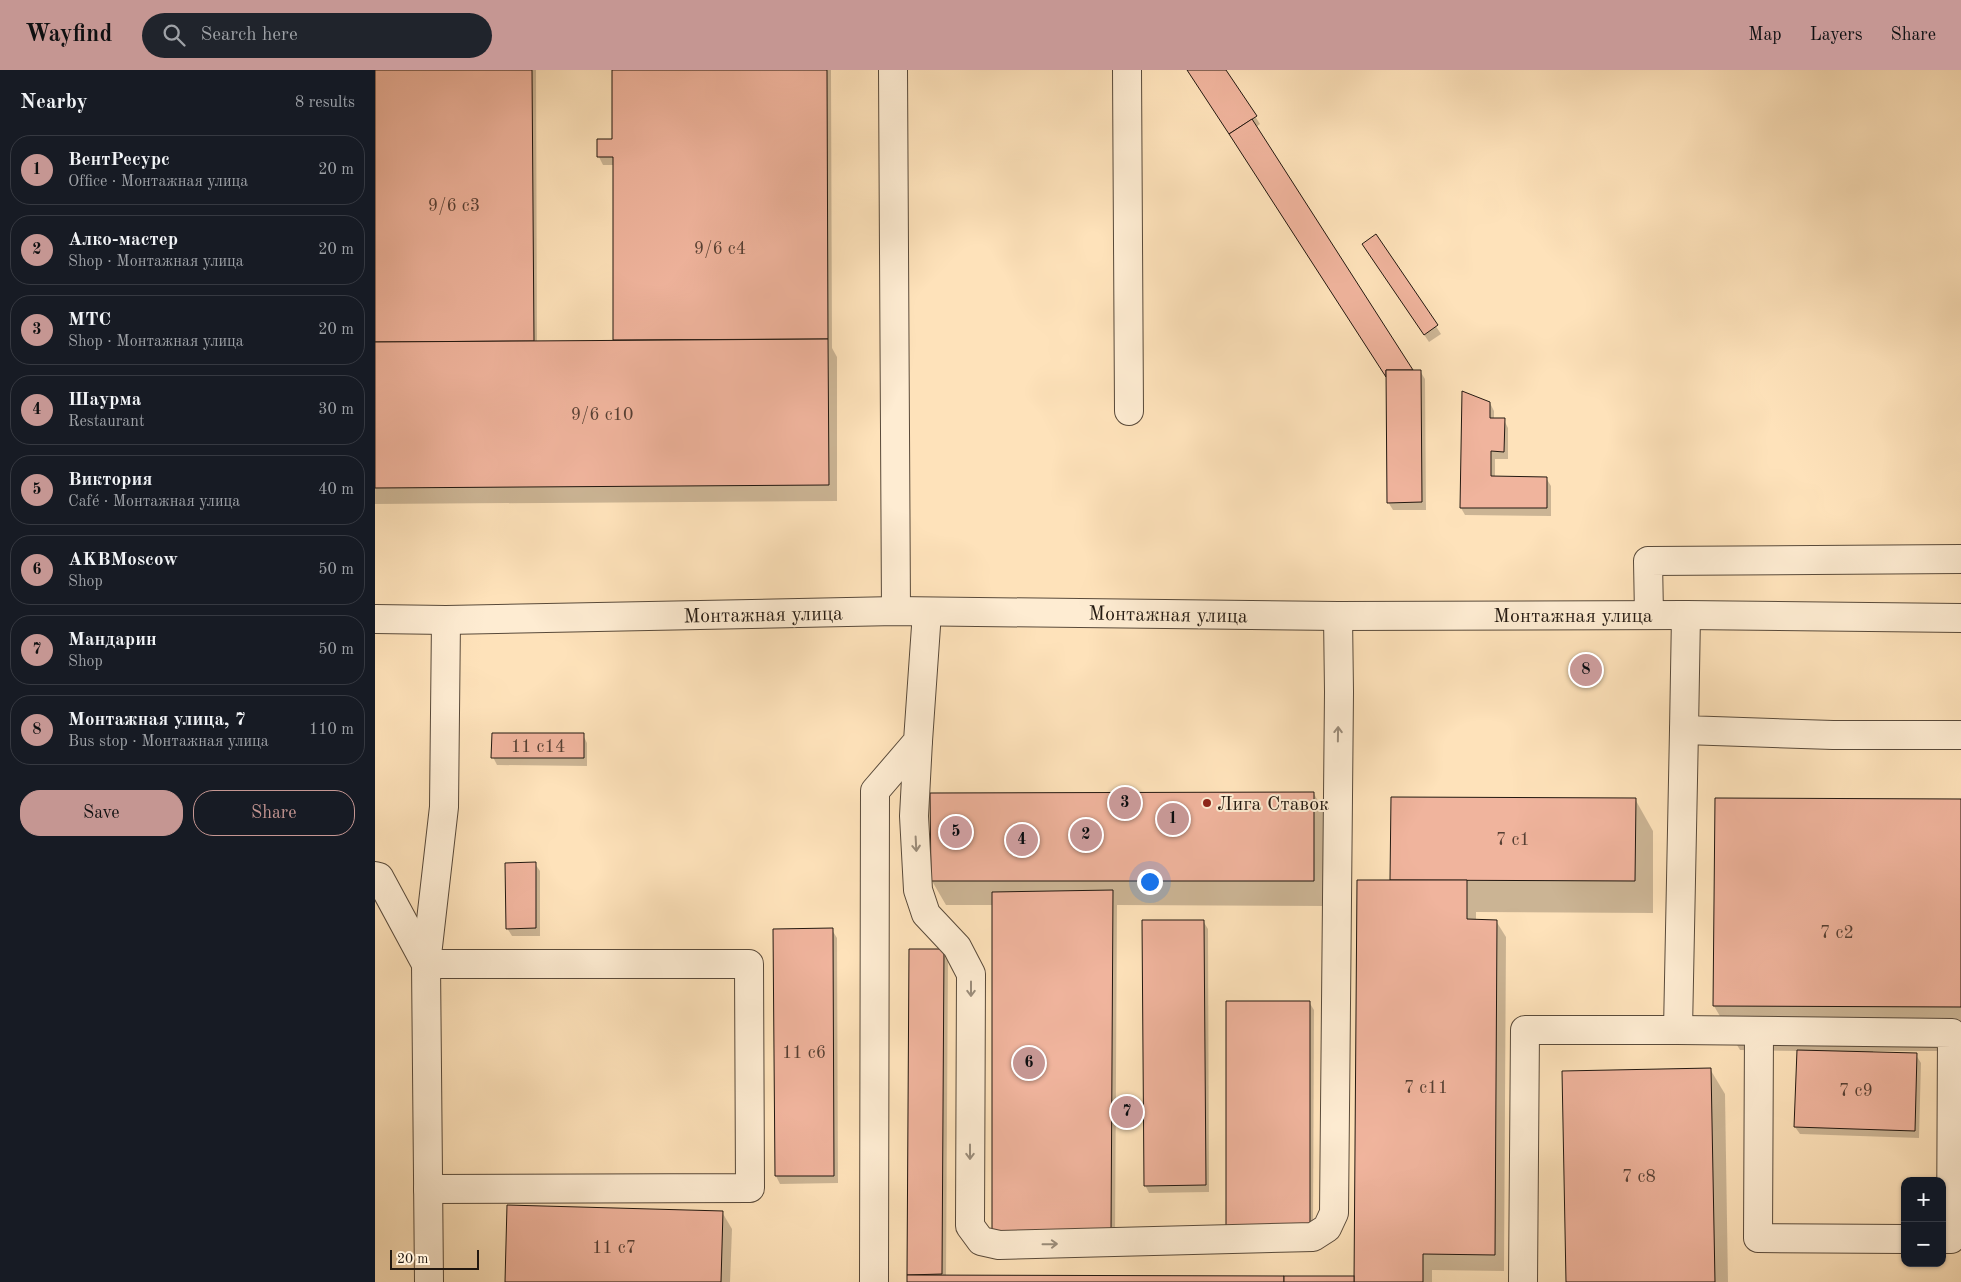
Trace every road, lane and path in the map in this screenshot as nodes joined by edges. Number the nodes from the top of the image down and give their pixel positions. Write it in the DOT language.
graph roads {
  1 [pos="893,70"];
  2 [pos="1127,70"];
  3 [pos="1129,412"];
  4 [pos="1961,559"];
  5 [pos="896,611"];
  6 [pos="927,612"];
  7 [pos="1649,615"];
  8 [pos="1686,615"];
  9 [pos="1338,616"];
  10 [pos="1961,618"];
  11 [pos="375,619"];
  12 [pos="446,620"];
  13 [pos="1684,730"];
  14 [pos="1961,735"];
  15 [pos="918,741"];
  16 [pos="375,876"];
  17 [pos="426,964"];
  18 [pos="1678,1030"];
  19 [pos="1759,1032"];
  20 [pos="428,1189"];
  21 [pos="1901,1239"];
  22 [pos="1946,1239"];
  23 [pos="429,1282"];
  24 [pos="874,1282"];
  25 [pos="1523,1282"];
  1 -- 5 [label="street"];
  2 -- 3 [label="street"];
  4 -- 7 [label="street"];
  5 -- 6 [label="street, Монтажная улица"];
  5 -- 12 [label="street, Монтажная улица"];
  6 -- 9 [label="street, Монтажная улица"];
  6 -- 15 [label="street"];
  7 -- 8 [label="street, Монтажная улица"];
  7 -- 9 [label="street, Монтажная улица"];
  8 -- 10 [label="street, Монтажная улица"];
  8 -- 13 [label="street"];
  15 -- 9 [label="street, one-way"];
  11 -- 12 [label="street, Монтажная улица"];
  12 -- 17 [label="street"];
  13 -- 14 [label="street"];
  13 -- 18 [label="street"];
  15 -- 24 [label="street"];
  16 -- 17 [label="street"];
  17 -- 20 [label="street"];
  17 -- 20 [label="street"];
  18 -- 19 [label="street"];
  18 -- 25 [label="street"];
  19 -- 21 [label="street"];
  19 -- 22 [label="street"];
  20 -- 23 [label="street"];
}
